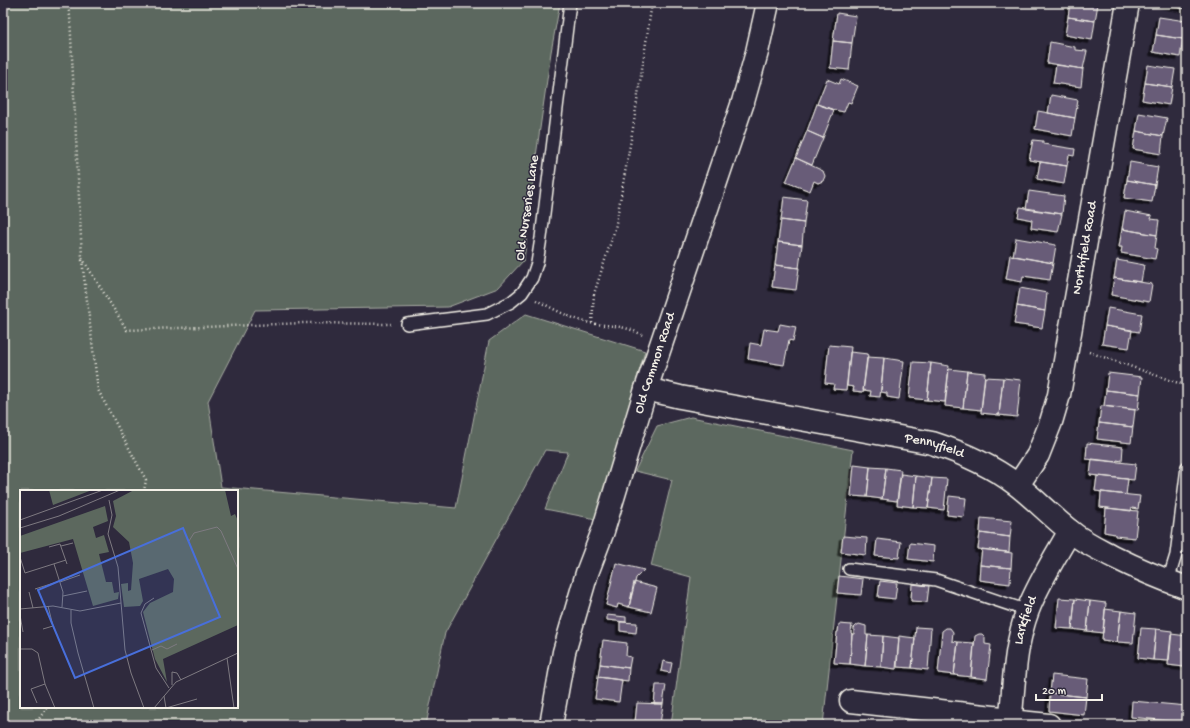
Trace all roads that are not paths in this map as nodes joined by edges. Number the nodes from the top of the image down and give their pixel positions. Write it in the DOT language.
graph roads {
  1 [pos="570,3"];
  2 [pos="768,3"];
  3 [pos="1128,3"];
  4 [pos="407,324"];
  5 [pos="646,390"];
  6 [pos="1187,467"];
  7 [pos="1018,485"];
  8 [pos="1070,531"];
  9 [pos="849,569"];
  10 [pos="1177,585"];
  11 [pos="1028,611"];
  12 [pos="851,701"];
  13 [pos="917,717"];
  14 [pos="1010,722"];
  15 [pos="551,725"];
  16 [pos="1049,725"];
  1 -- 4 [label="lane, Old Nurseries Lane"];
  2 -- 5 [label="street, Old Common Road"];
  3 -- 7 [label="street, Northfield Road"];
  5 -- 7 [label="street, Pennyfield"];
  5 -- 15 [label="street, Old Common Road"];
  6 -- 10 [label="lane"];
  7 -- 8 [label="street, Pennyfield"];
  8 -- 10 [label="street, Pennyfield"];
  8 -- 11 [label="street, Larkfield"];
  9 -- 11 [label="lane"];
  11 -- 14 [label="street, Larkfield"];
  12 -- 13 [label="street"];
  13 -- 14 [label="street"];
  14 -- 16 [label="street"];
}
